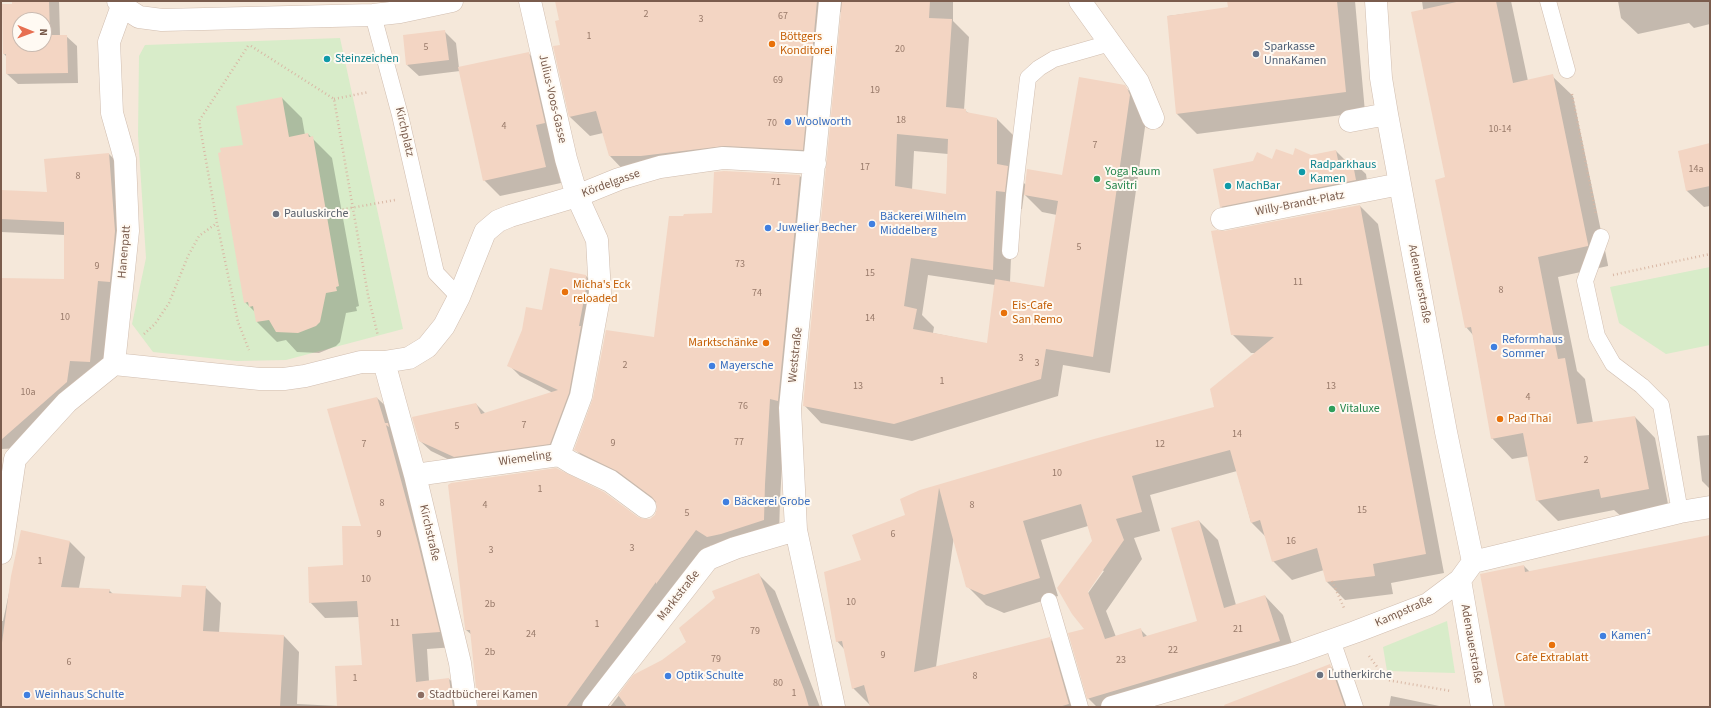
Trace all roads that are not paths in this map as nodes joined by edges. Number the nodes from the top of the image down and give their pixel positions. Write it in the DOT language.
graph roads {
  1 [pos="452,1"];
  2 [pos="530,1"];
  3 [pos="830,1"];
  4 [pos="1080,1"];
  5 [pos="1548,1"];
  6 [pos="1380,2"];
  7 [pos="120,4"];
  8 [pos="316,8"];
  9 [pos="373,15"];
  10 [pos="1110,43"];
  11 [pos="1567,70"];
  12 [pos="1387,114"];
  13 [pos="1153,118"];
  14 [pos="1350,121"];
  15 [pos="815,163"];
  16 [pos="1400,184"];
  17 [pos="576,196"];
  18 [pos="1222,218"];
  19 [pos="1601,237"];
  20 [pos="1010,251"];
  21 [pos="459,297"];
  22 [pos="384,362"];
  23 [pos="114,364"];
  24 [pos="559,455"];
  25 [pos="8,459"];
  26 [pos="415,475"];
  27 [pos="645,507"];
  28 [pos="1710,507"];
  29 [pos="1680,512"];
  30 [pos="796,530"];
  31 [pos="1,553"];
  32 [pos="1473,562"];
  33 [pos="1460,580"];
  34 [pos="1049,601"];
  35 [pos="1342,637"];
  36 [pos="1481,701"];
  37 [pos="466,707"];
  38 [pos="593,707"];
  39 [pos="834,707"];
  40 [pos="1080,707"];
  41 [pos="1112,707"];
  42 [pos="1355,707"];
  1 -- 9 [label="street"];
  2 -- 17 [label="street, Julius-Voos-Gasse"];
  3 -- 15 [label="street, Weststraße"];
  4 -- 10 [label="street"];
  5 -- 11 [label="lane"];
  6 -- 12 [label="street, Adenauerstraße"];
  7 -- 8 [label="street"];
  7 -- 23 [label="street, Hanenpatt"];
  8 -- 9 [label="street"];
  9 -- 21 [label="lane, Kirchplatz"];
  10 -- 13 [label="street"];
  10 -- 20 [label="lane"];
  12 -- 14 [label="street"];
  12 -- 16 [label="street, Adenauerstraße"];
  15 -- 17 [label="street, Kördelgasse"];
  15 -- 30 [label="street, Weststraße"];
  16 -- 18 [label="street, Willy-Brandt-Platz"];
  16 -- 32 [label="street, Adenauerstraße"];
  17 -- 21 [label="street"];
  17 -- 24 [label="street, Kördelgasse"];
  19 -- 29 [label="lane"];
  21 -- 22 [label="street"];
  22 -- 23 [label="street"];
  22 -- 26 [label="street, Kirchstraße"];
  23 -- 25 [label="street"];
  24 -- 26 [label="street, Wiemeling"];
  24 -- 27 [label="street, Wiemeling"];
  25 -- 31 [label="street"];
  26 -- 37 [label="street, Kirchstraße"];
  28 -- 29 [label="street"];
  29 -- 32 [label="street"];
  30 -- 38 [label="street, Marktstraße"];
  30 -- 39 [label="street, Weststraße"];
  32 -- 33 [label="street, Kampstraße"];
  33 -- 35 [label="street, Kampstraße"];
  33 -- 36 [label="street, Adenauerstraße"];
  34 -- 40 [label="lane"];
  35 -- 41 [label="street, Kampstraße"];
  35 -- 42 [label="lane"];
}
